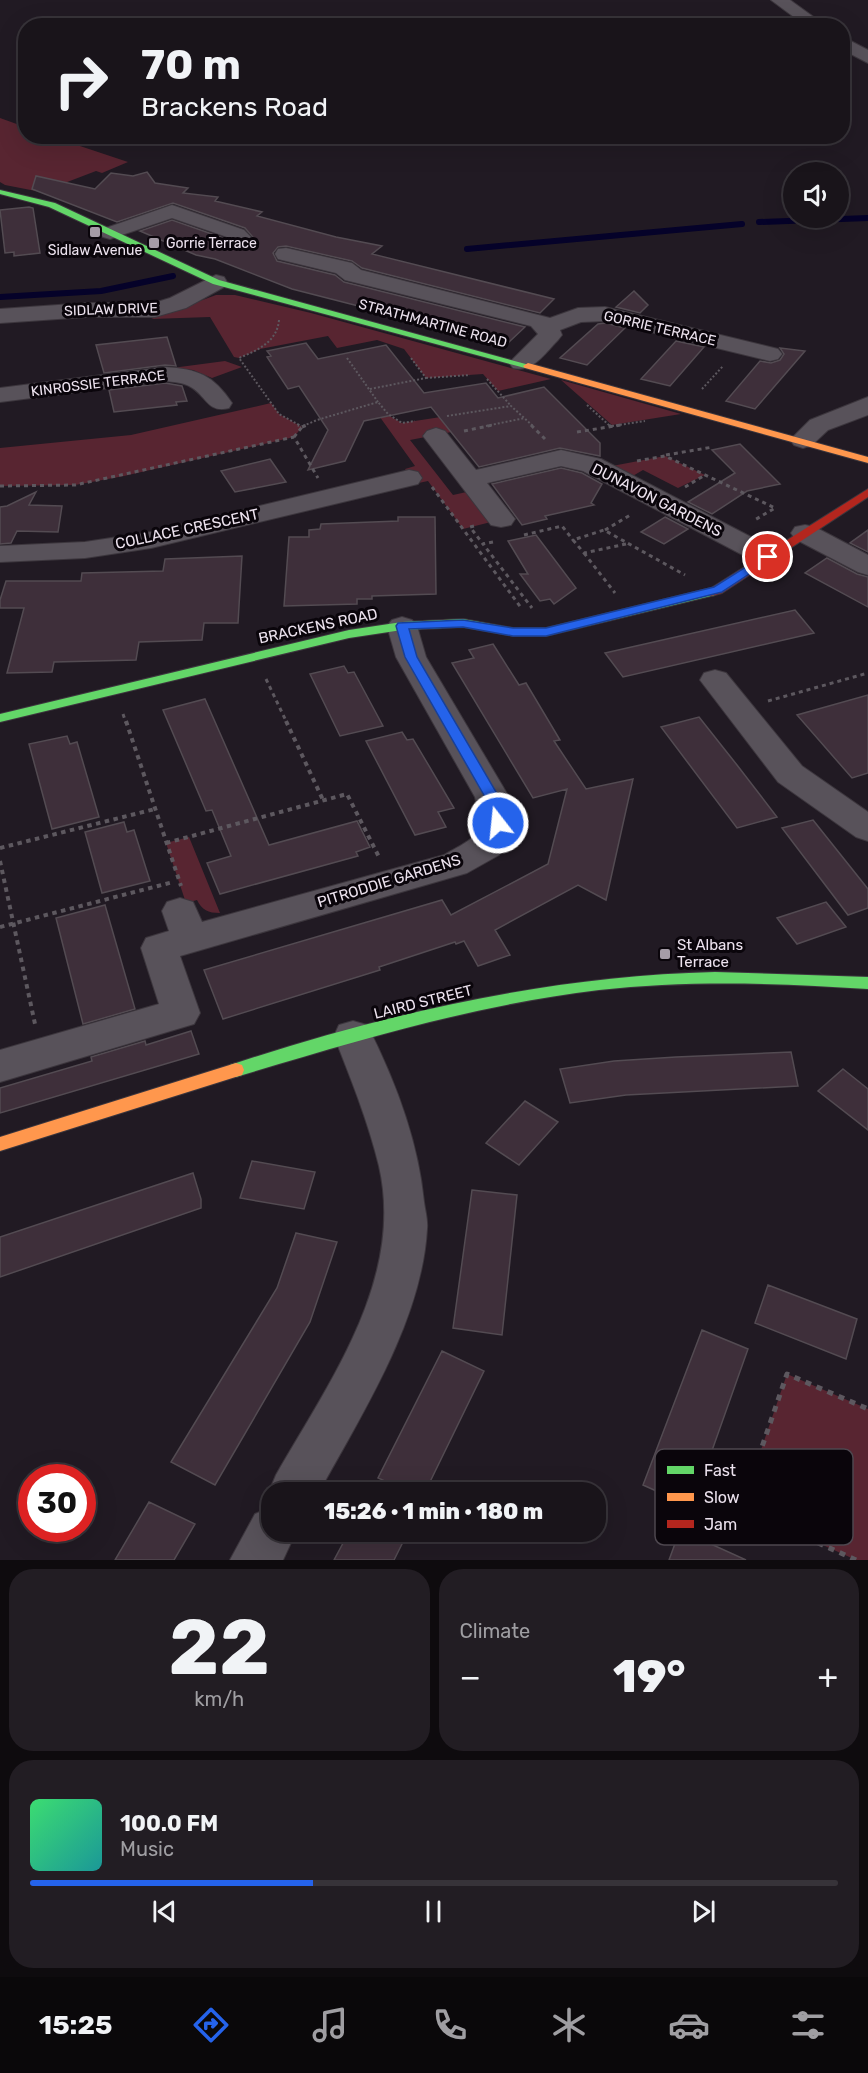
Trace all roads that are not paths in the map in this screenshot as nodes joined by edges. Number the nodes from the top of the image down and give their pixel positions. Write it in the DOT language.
graph roads {
  1 [pos="779,0"];
  2 [pos="806,18"];
  3 [pos="850,46"];
  4 [pos="868,58"];
  5 [pos="0,192"];
  6 [pos="147,202"];
  7 [pos="172,211"];
  8 [pos="110,233"];
  9 [pos="244,241"];
  10 [pos="286,254"];
  11 [pos="216,282"];
  12 [pos="0,316"];
  13 [pos="548,327"];
  14 [pos="770,354"];
  15 [pos="521,363"];
  16 [pos="0,395"];
  17 [pos="220,403"];
  18 [pos="868,404"];
  19 [pos="427,428"];
  20 [pos="803,440"];
  21 [pos="868,460"];
  22 [pos="409,478"];
  23 [pos="471,479"];
  24 [pos="868,492"];
  25 [pos="504,532"];
  26 [pos="805,533"];
  27 [pos="0,554"];
  28 [pos="768,557"];
  29 [pos="868,566"];
  30 [pos="402,626"];
  31 [pos="715,680"];
  32 [pos="0,718"];
  33 [pos="867,825"];
  34 [pos="868,983"];
  35 [pos="353,1036"];
  36 [pos="0,1066"];
  37 [pos="0,1144"];
  38 [pos="299,1482"];
  39 [pos="266,1542"];
  40 [pos="255,1560"];
  1 -- 2 [label="street"];
  3 -- 4 [label="street"];
  5 -- 8 [label="street, STRATHMARTINE ROAD"];
  6 -- 7 [label="street"];
  7 -- 8 [label="street"];
  7 -- 9 [label="street"];
  8 -- 11 [label="street, STRATHMARTINE ROAD"];
  10 -- 13 [label="street"];
  11 -- 12 [label="street, SIDLAW DRIVE"];
  11 -- 15 [label="street, STRATHMARTINE ROAD"];
  13 -- 14 [label="street, GORRIE TERRACE"];
  13 -- 15 [label="street"];
  15 -- 20 [label="street, STRATHMARTINE ROAD"];
  16 -- 17 [label="street, KINROSSIE TERRACE"];
  18 -- 20 [label="street"];
  19 -- 23 [label="street"];
  20 -- 21 [label="street, STRATHMARTINE ROAD"];
  22 -- 27 [label="street, COLLACE CRESCENT"];
  23 -- 25 [label="street"];
  23 -- 28 [label="street, DUNAVON GARDENS"];
  24 -- 26 [label="street, BRACKENS ROAD"];
  26 -- 28 [label="street, BRACKENS ROAD"];
  26 -- 29 [label="street"];
  28 -- 30 [label="street, BRACKENS ROAD"];
  30 -- 32 [label="street, BRACKENS ROAD"];
  30 -- 36 [label="street, PITRODDIE GARDENS"];
  31 -- 33 [label="street"];
  34 -- 35 [label="street, LAIRD STREET"];
  35 -- 37 [label="street, LAIRD STREET"];
  35 -- 38 [label="street"];
  39 -- 40 [label="street"];
}
